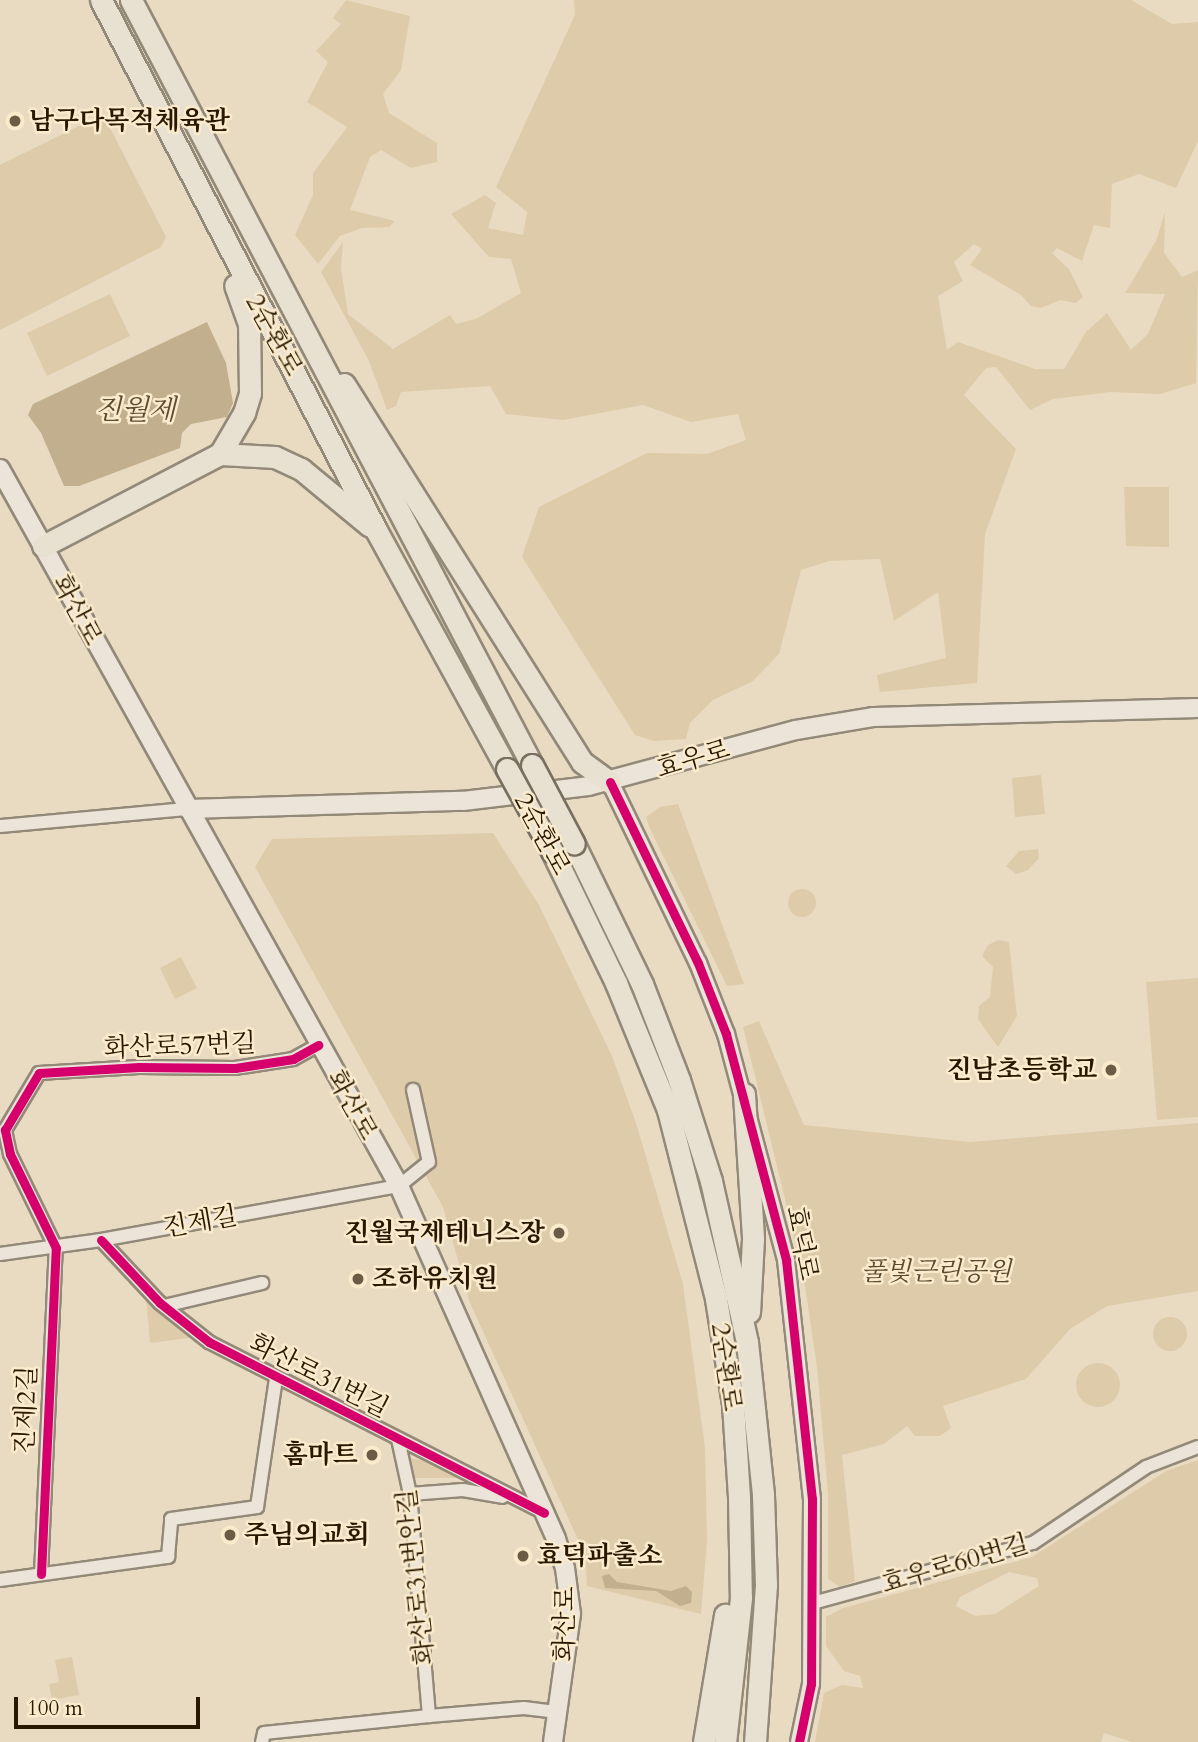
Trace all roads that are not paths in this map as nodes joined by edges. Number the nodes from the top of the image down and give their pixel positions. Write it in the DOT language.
graph roads {
  1 [pos="101,0"];
  2 [pos="131,0"];
  3 [pos="209,214"];
  4 [pos="277,284"];
  5 [pos="222,451"];
  6 [pos="0,468"];
  7 [pos="376,530"];
  8 [pos="43,546"];
  9 [pos="1198,708"];
  10 [pos="610,782"];
  11 [pos="188,809"];
  12 [pos="0,825"];
  13 [pos="318,1045"];
  14 [pos="413,1090"];
  15 [pos="744,1094"];
  16 [pos="399,1186"];
  17 [pos="101,1240"];
  18 [pos="56,1248"];
  19 [pos="0,1254"];
  20 [pos="262,1283"];
  21 [pos="164,1306"];
  22 [pos="747,1342"];
  23 [pos="276,1379"];
  24 [pos="398,1439"];
  25 [pos="1198,1447"];
  26 [pos="410,1494"];
  27 [pos="739,1498"];
  28 [pos="520,1500"];
  29 [pos="544,1513"];
  30 [pos="41,1574"];
  31 [pos="0,1580"];
  32 [pos="813,1603"];
  33 [pos="558,1712"];
  34 [pos="429,1716"];
  35 [pos="262,1742"];
  36 [pos="553,1742"];
  37 [pos="704,1742"];
  38 [pos="725,1742"];
  39 [pos="755,1742"];
  40 [pos="799,1742"];
  1 -- 3 [label="highway, 2순환로"];
  2 -- 4 [label="highway, 2순환로"];
  3 -- 5 [label="highway"];
  3 -- 7 [label="highway, 2순환로"];
  4 -- 10 [label="highway"];
  4 -- 22 [label="highway, 2순환로, bridge"];
  5 -- 7 [label="highway"];
  5 -- 8 [label="highway"];
  6 -- 8 [label="main road, 화산로"];
  7 -- 27 [label="highway, 2순환로, bridge"];
  8 -- 11 [label="main road, 화산로"];
  9 -- 10 [label="main road, 효우로"];
  10 -- 11 [label="main road, 효우로"];
  10 -- 15 [label="street, 효덕로"];
  11 -- 12 [label="street"];
  11 -- 13 [label="main road, 화산로"];
  13 -- 16 [label="main road, 화산로"];
  13 -- 18 [label="street, 화산로57번길"];
  14 -- 16 [label="street"];
  15 -- 22 [label="highway"];
  15 -- 32 [label="street, 효덕로"];
  16 -- 17 [label="street, 진제길"];
  16 -- 29 [label="main road, 화산로"];
  17 -- 18 [label="street, 진제길"];
  17 -- 21 [label="street, 화산로31번길"];
  18 -- 19 [label="street, 진제길"];
  18 -- 30 [label="street, 진제2길"];
  20 -- 21 [label="street"];
  21 -- 23 [label="street, 화산로31번길"];
  22 -- 39 [label="highway, 2순환로"];
  23 -- 24 [label="street, 화산로31번길"];
  23 -- 30 [label="street"];
  24 -- 26 [label="street, 화산로31번안길"];
  24 -- 28 [label="street, 화산로31번길"];
  25 -- 32 [label="street, 효우로60번길"];
  26 -- 28 [label="street"];
  26 -- 34 [label="street, 화산로31번안길"];
  27 -- 37 [label="highway"];
  27 -- 38 [label="highway, 2순환로"];
  28 -- 29 [label="street, 화산로31번길"];
  29 -- 33 [label="main road, 화산로"];
  30 -- 31 [label="street"];
  32 -- 40 [label="street, 효덕로"];
  33 -- 34 [label="street"];
  33 -- 36 [label="main road, 화산로"];
  34 -- 35 [label="street"];
}
